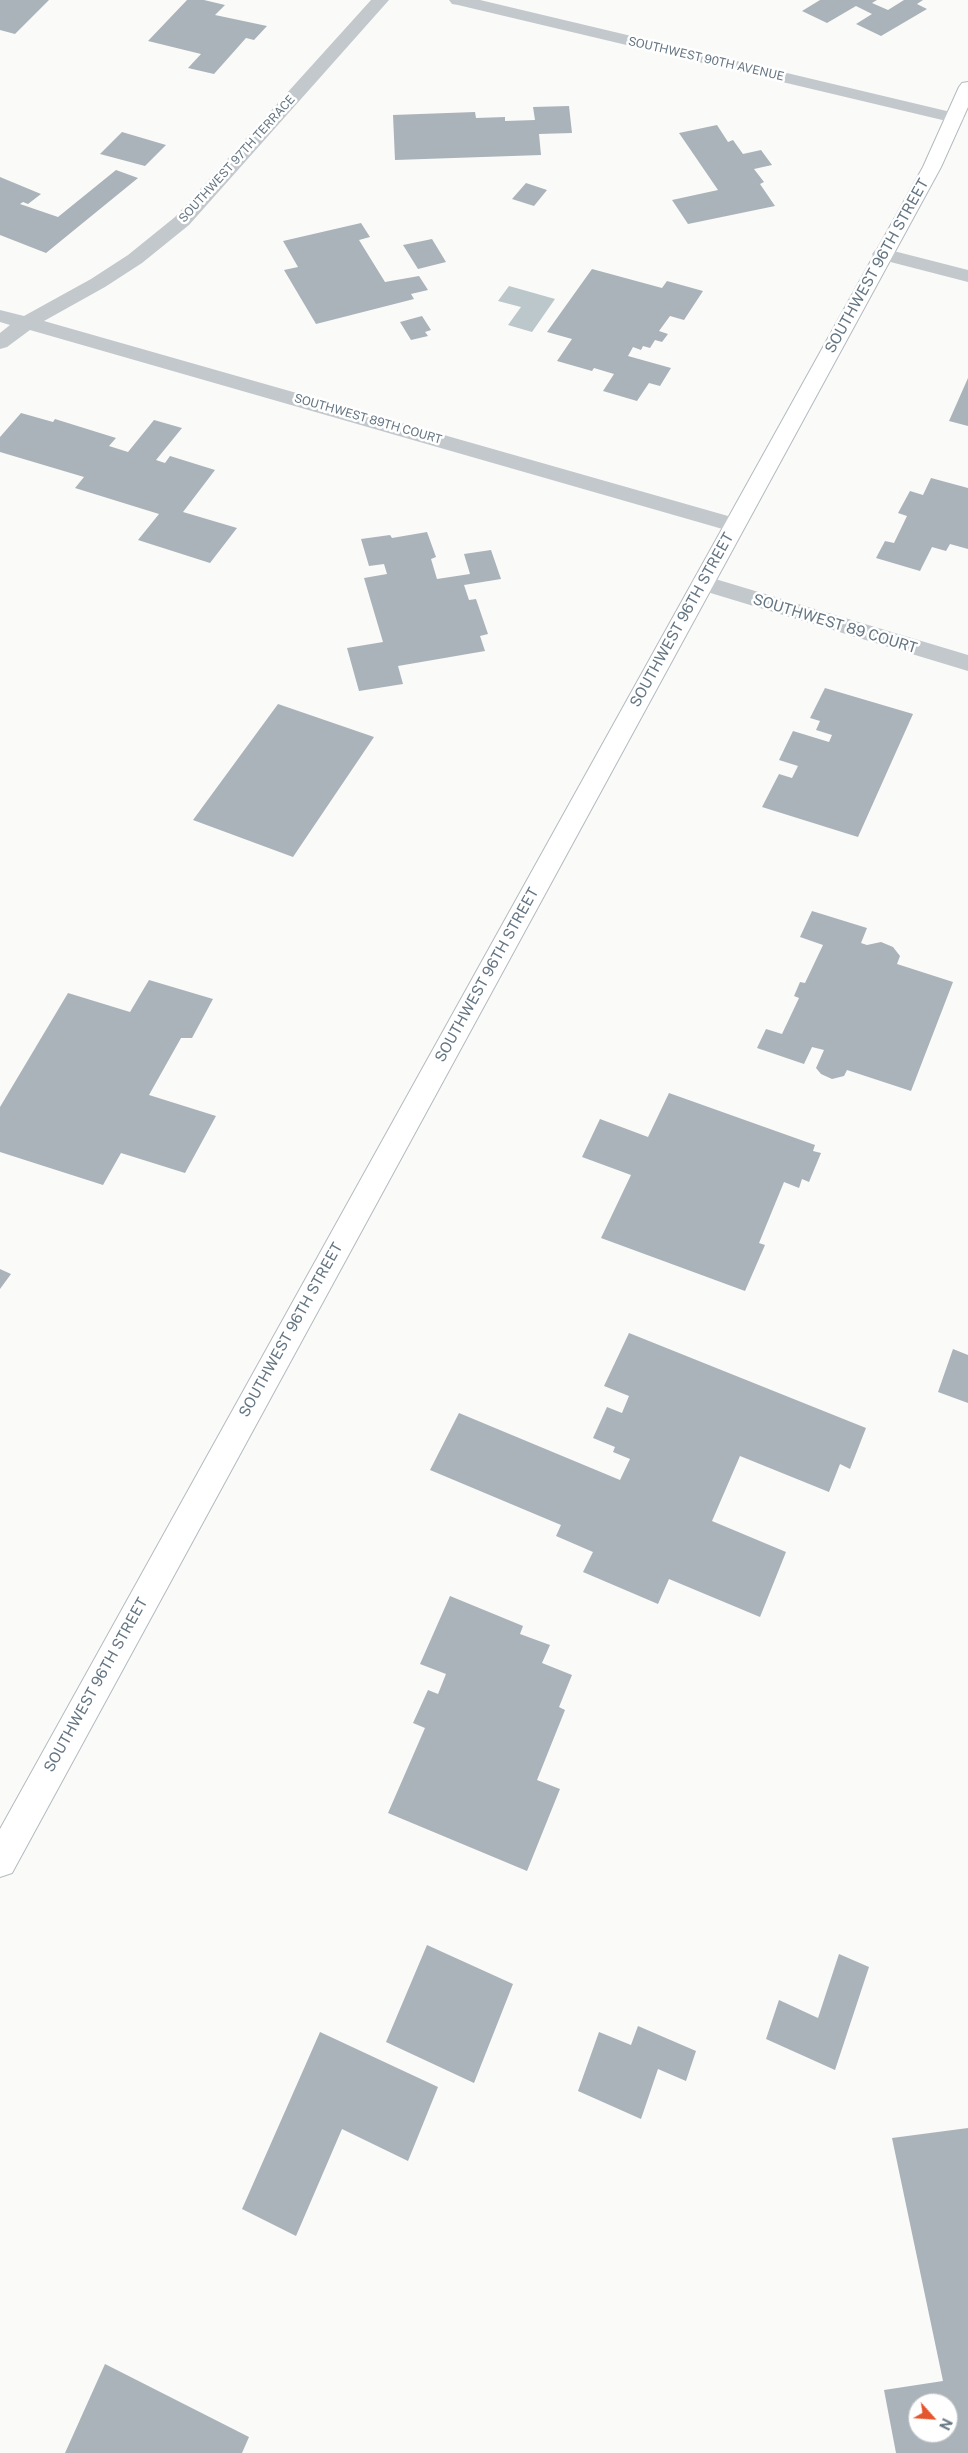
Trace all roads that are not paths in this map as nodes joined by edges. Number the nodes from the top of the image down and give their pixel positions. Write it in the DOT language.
graph roads {
  1 [pos="380,0"];
  2 [pos="458,0"];
  3 [pos="968,87"];
  4 [pos="955,118"];
  5 [pos="882,254"];
  6 [pos="968,276"];
  7 [pos="0,316"];
  8 [pos="26,323"];
  9 [pos="0,343"];
  10 [pos="734,525"];
  11 [pos="702,583"];
  12 [pos="968,663"];
  13 [pos="0,1861"];
  1 -- 8 [label="street, SOUTHWEST 97TH TERRACE"];
  2 -- 4 [label="street, SOUTHWEST 90TH AVENUE"];
  3 -- 4 [label="street, SOUTHWEST 96TH STREET"];
  4 -- 5 [label="street, SOUTHWEST 96TH STREET"];
  5 -- 6 [label="street"];
  5 -- 10 [label="street, SOUTHWEST 96TH STREET"];
  7 -- 8 [label="street, SOUTHWEST 89TH COURT"];
  8 -- 9 [label="street, SOUTHWEST 97TH TERRACE"];
  8 -- 10 [label="street, SOUTHWEST 89TH COURT"];
  10 -- 11 [label="street, SOUTHWEST 96TH STREET"];
  11 -- 12 [label="street, SOUTHWEST 89 COURT"];
  11 -- 13 [label="street, SOUTHWEST 96TH STREET"];
}
